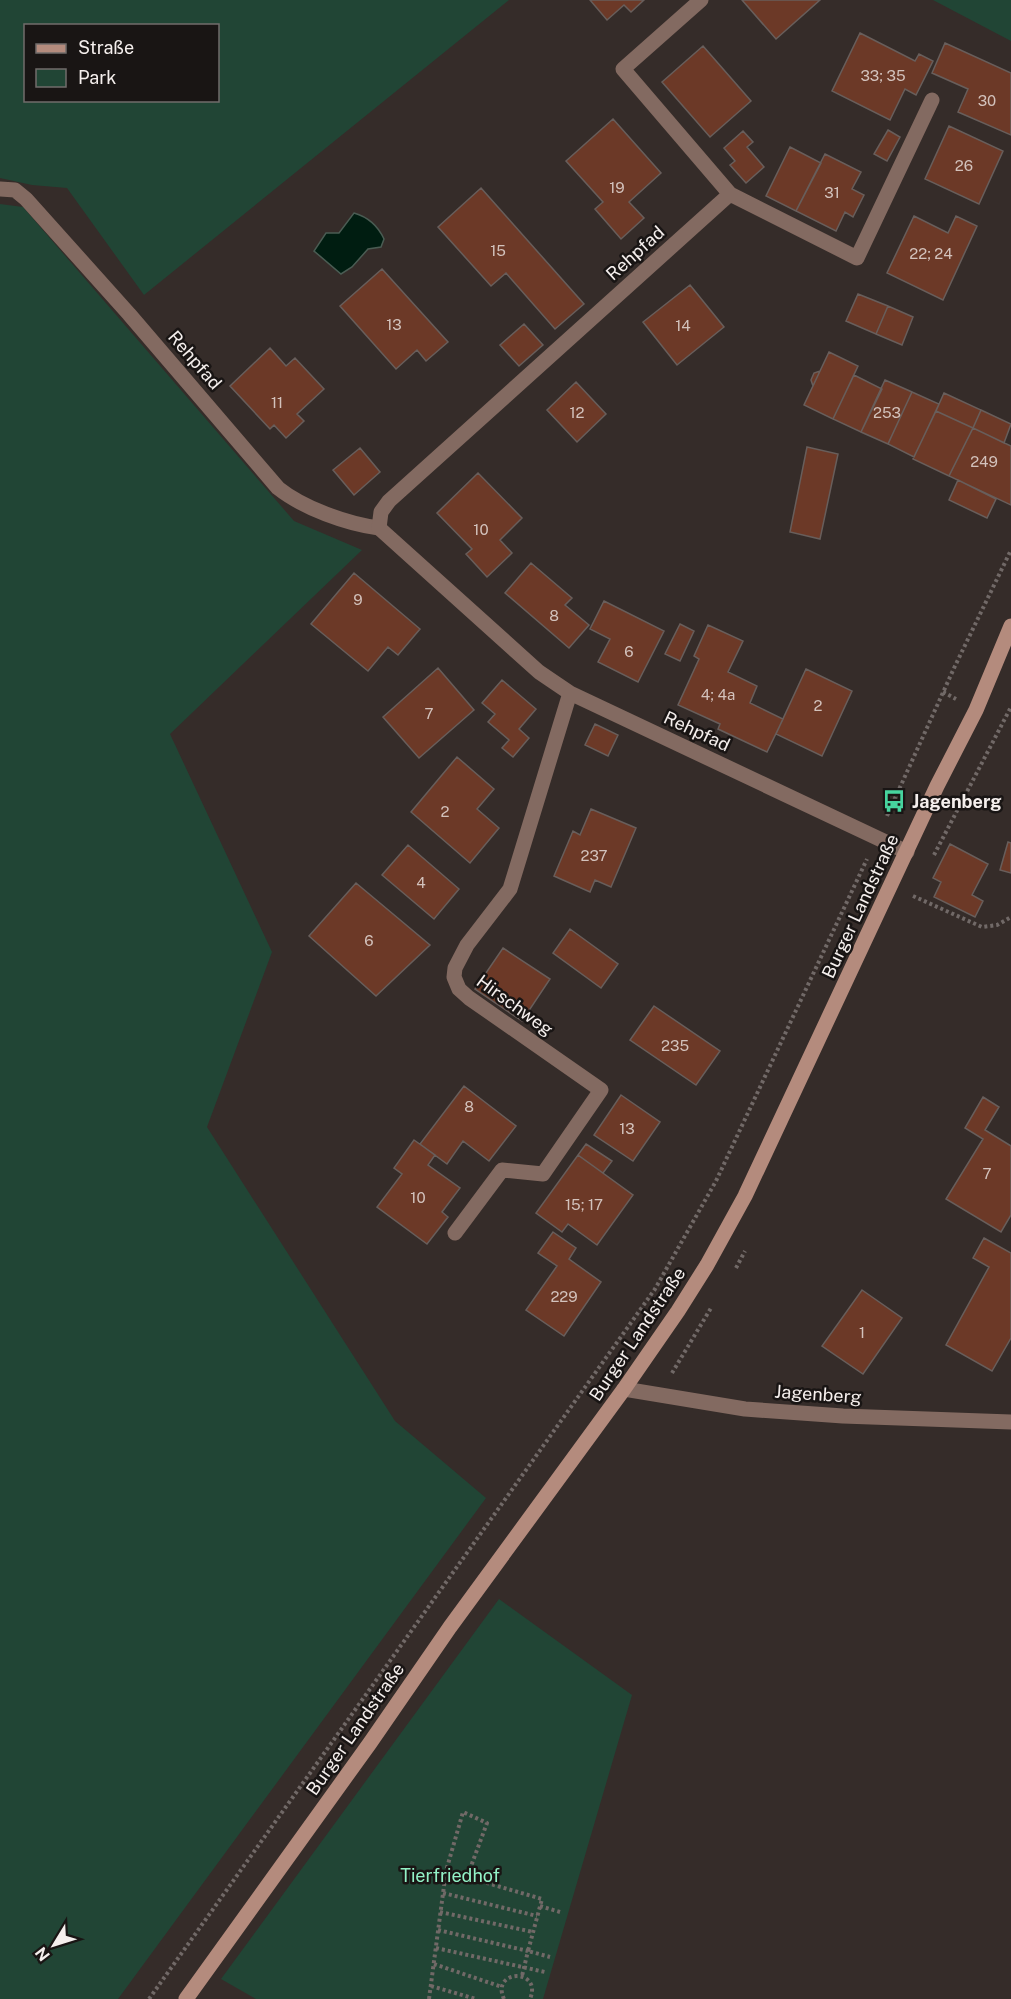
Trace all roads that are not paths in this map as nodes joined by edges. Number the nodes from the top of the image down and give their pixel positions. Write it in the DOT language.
graph roads {
  1 [pos="701,0"];
  2 [pos="932,100"];
  3 [pos="0,189"];
  4 [pos="730,194"];
  5 [pos="379,528"];
  6 [pos="1011,626"];
  7 [pos="570,693"];
  8 [pos="906,852"];
  9 [pos="455,1233"];
  10 [pos="624,1389"];
  11 [pos="1011,1422"];
  12 [pos="186,1999"];
  1 -- 4 [label="street"];
  2 -- 4 [label="street"];
  3 -- 5 [label="street, Rehpfad"];
  4 -- 5 [label="street, Rehpfad"];
  5 -- 7 [label="street, Rehpfad"];
  6 -- 8 [label="main road, Burger Landstraße"];
  7 -- 8 [label="street, Rehpfad"];
  7 -- 9 [label="street, Hirschweg"];
  8 -- 10 [label="main road, Burger Landstraße"];
  10 -- 11 [label="street, Jagenberg"];
  10 -- 12 [label="main road, Burger Landstraße"];
}
